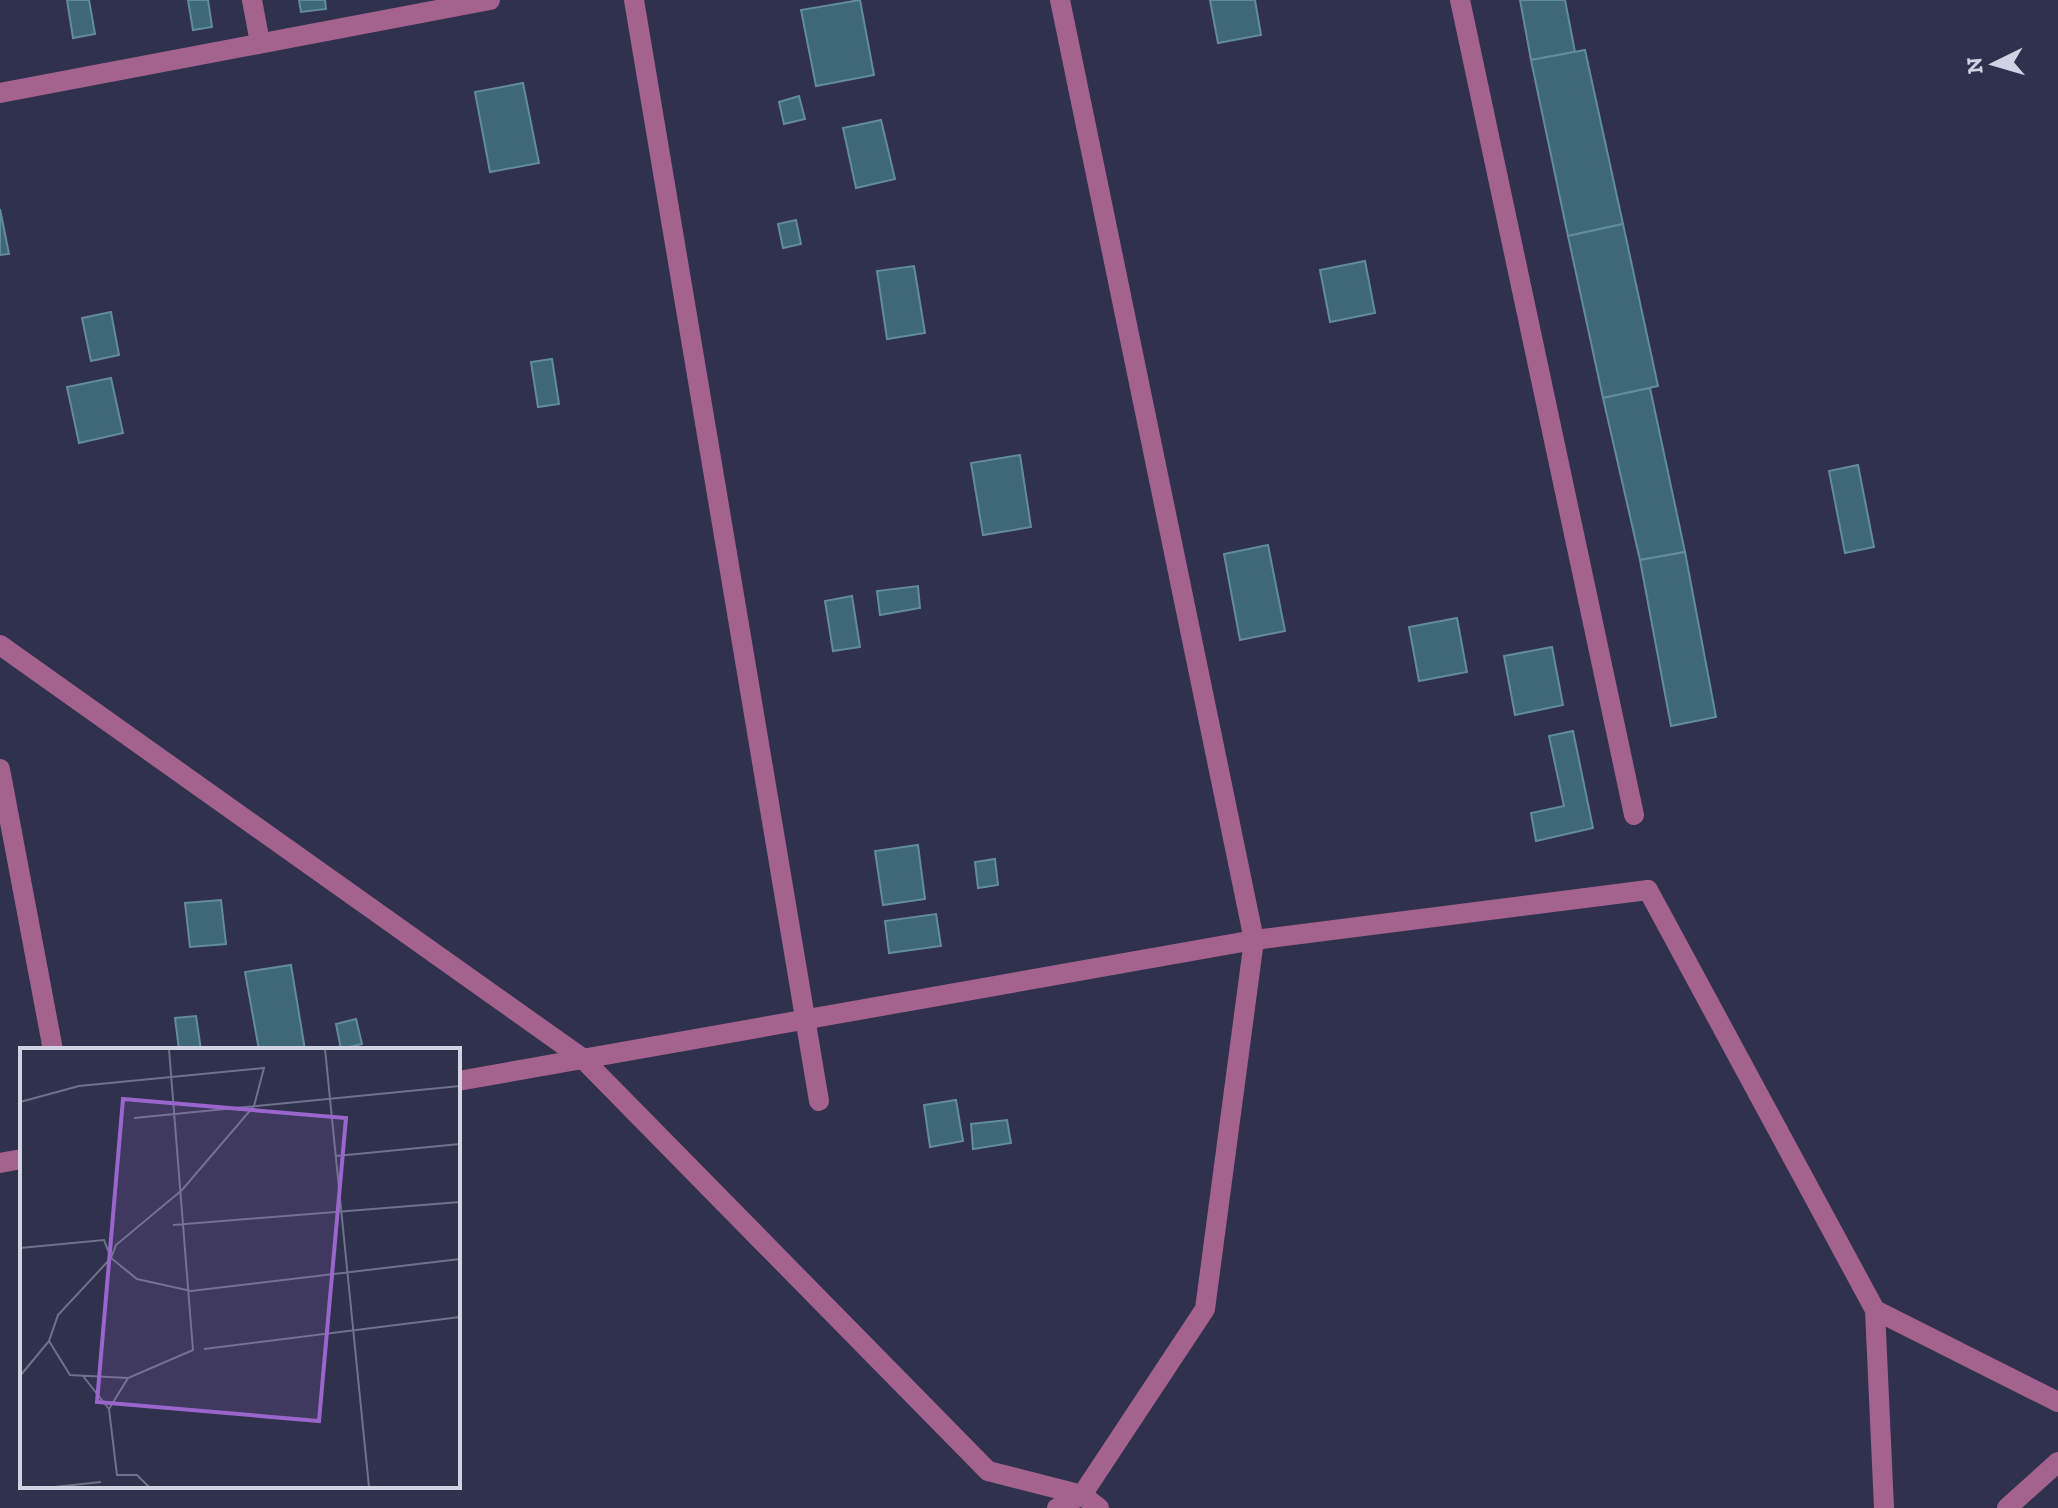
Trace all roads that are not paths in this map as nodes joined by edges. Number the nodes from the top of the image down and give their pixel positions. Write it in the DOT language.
graph roads {
  1 [pos="252,0"];
  2 [pos="490,0"];
  3 [pos="634,0"];
  4 [pos="1060,0"];
  5 [pos="1460,0"];
  6 [pos="260,43"];
  7 [pos="0,93"];
  8 [pos="0,645"];
  9 [pos="0,769"];
  10 [pos="1634,815"];
  11 [pos="1254,940"];
  12 [pos="806,1019"];
  13 [pos="53,1048"];
  14 [pos="582,1058"];
  15 [pos="460,1081"];
  16 [pos="819,1101"];
  17 [pos="20,1159"];
  18 [pos="0,1163"];
  19 [pos="1875,1310"];
  20 [pos="2058,1402"];
  21 [pos="2058,1462"];
  22 [pos="1082,1495"];
  23 [pos="1057,1508"];
  24 [pos="1099,1508"];
  25 [pos="1884,1508"];
  26 [pos="2007,1508"];
  1 -- 6 [label="street"];
  2 -- 6 [label="street"];
  3 -- 12 [label="street"];
  4 -- 11 [label="street"];
  5 -- 10 [label="street"];
  6 -- 7 [label="street"];
  8 -- 14 [label="street"];
  9 -- 13 [label="street"];
  11 -- 12 [label="street"];
  11 -- 19 [label="street"];
  11 -- 22 [label="street"];
  12 -- 14 [label="street"];
  12 -- 16 [label="street"];
  14 -- 15 [label="street"];
  14 -- 22 [label="street"];
  17 -- 18 [label="street"];
  19 -- 20 [label="street"];
  19 -- 25 [label="street"];
  21 -- 26 [label="street"];
  22 -- 23 [label="street"];
  22 -- 24 [label="street"];
}
